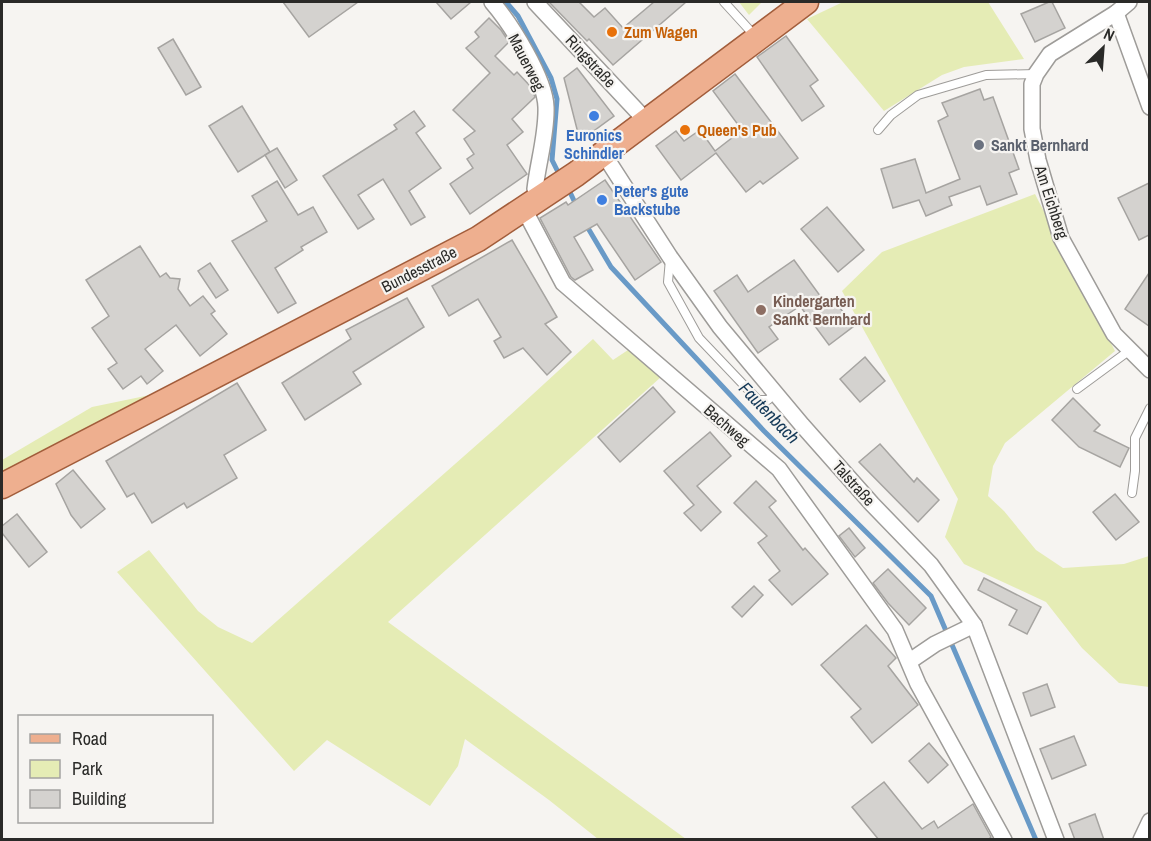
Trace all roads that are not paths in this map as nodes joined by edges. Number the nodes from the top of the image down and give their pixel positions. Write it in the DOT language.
graph roads {
  1 [pos="492,2"];
  2 [pos="535,2"];
  3 [pos="724,2"];
  4 [pos="806,2"];
  5 [pos="1129,2"];
  6 [pos="1116,13"];
  7 [pos="757,38"];
  8 [pos="1036,74"];
  9 [pos="1149,107"];
  10 [pos="644,122"];
  11 [pos="878,130"];
  12 [pos="603,153"];
  13 [pos="540,198"];
  14 [pos="670,257"];
  15 [pos="1130,350"];
  16 [pos="1149,370"];
  17 [pos="1077,389"];
  18 [pos="776,392"];
  19 [pos="1149,408"];
  20 [pos="2,486"];
  21 [pos="1132,493"];
  22 [pos="974,625"];
  23 [pos="910,661"];
  24 [pos="1149,821"];
  25 [pos="1004,840"];
  26 [pos="1056,840"];
  27 [pos="1141,840"];
  1 -- 13 [label="street, Mauerweg"];
  2 -- 10 [label="street, Ringstraße"];
  3 -- 7 [label="lane"];
  4 -- 7 [label="main road, Bundesstraße"];
  5 -- 6 [label="street"];
  6 -- 8 [label="street"];
  6 -- 9 [label="street"];
  7 -- 10 [label="main road, Bundesstraße"];
  8 -- 11 [label="lane"];
  8 -- 15 [label="street, Am Eichberg"];
  10 -- 12 [label="main road, Bundesstraße"];
  12 -- 13 [label="main road, Bundesstraße"];
  12 -- 14 [label="street, Talstraße"];
  13 -- 20 [label="main road, Bundesstraße"];
  13 -- 23 [label="street, Bachweg"];
  14 -- 18 [label="street, Talstraße"];
  14 -- 18 [label="lane"];
  15 -- 16 [label="street, Am Eichberg"];
  15 -- 17 [label="lane"];
  18 -- 22 [label="street, Talstraße"];
  19 -- 21 [label="lane"];
  22 -- 23 [label="street"];
  22 -- 26 [label="street, Talstraße"];
  23 -- 25 [label="street, Bachweg"];
  24 -- 27 [label="street"];
}
